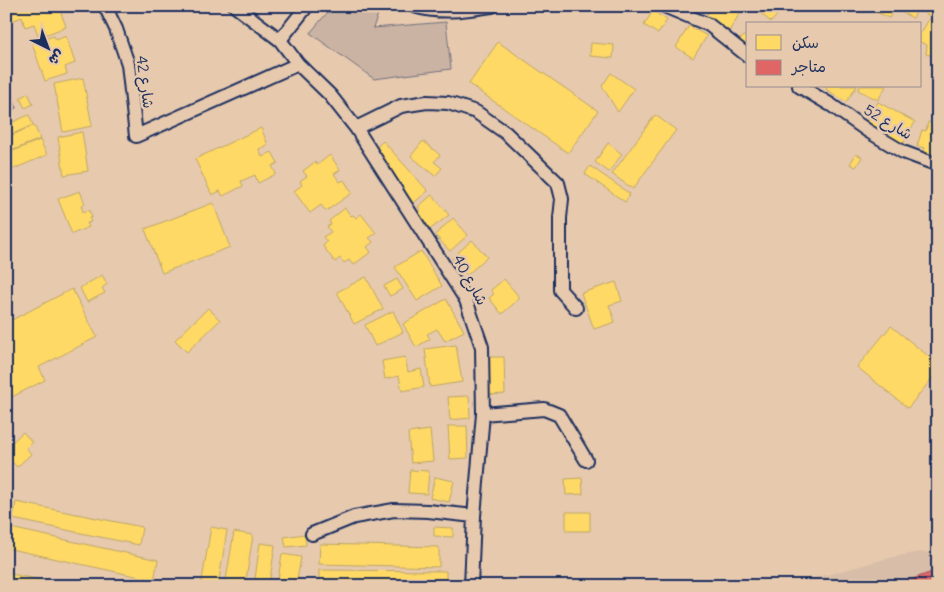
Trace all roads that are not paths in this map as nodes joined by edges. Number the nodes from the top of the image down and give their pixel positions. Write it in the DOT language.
graph roads {
  1 [pos="105,6"];
  2 [pos="235,6"];
  3 [pos="308,6"];
  4 [pos="414,6"];
  5 [pos="492,6"];
  6 [pos="664,6"];
  7 [pos="280,40"];
  8 [pos="746,54"];
  9 [pos="298,64"];
  10 [pos="803,88"];
  11 [pos="356,128"];
  12 [pos="938,165"];
  13 [pos="576,308"];
  14 [pos="483,414"];
  15 [pos="586,460"];
  16 [pos="474,516"];
  17 [pos="312,534"];
  18 [pos="471,586"];
  1 -- 9 [label="street, شارع 42"];
  2 -- 7 [label="street, شارع 40"];
  3 -- 7 [label="street"];
  4 -- 5 [label="street"];
  6 -- 8 [label="street"];
  7 -- 9 [label="street, شارع 40"];
  9 -- 11 [label="street, شارع 40"];
  10 -- 12 [label="street, شارع 52"];
  11 -- 13 [label="street"];
  11 -- 14 [label="street, شارع 40"];
  14 -- 15 [label="street"];
  14 -- 16 [label="street, شارع 40"];
  16 -- 17 [label="street"];
  16 -- 18 [label="street, شارع 40"];
}
